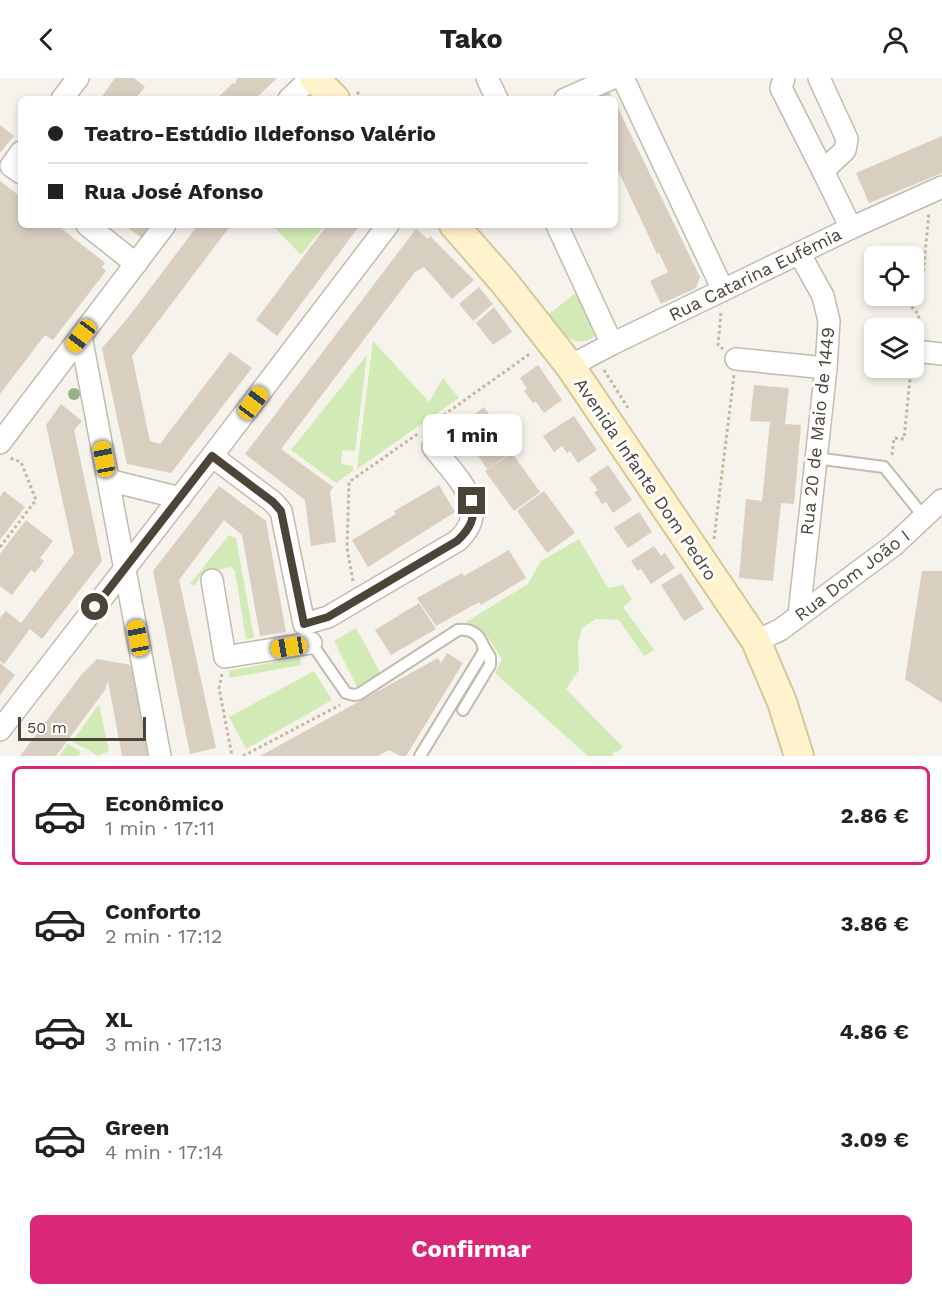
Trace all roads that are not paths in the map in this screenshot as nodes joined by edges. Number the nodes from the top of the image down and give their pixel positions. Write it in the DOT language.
graph roads {
  1 [pos="78,78"];
  2 [pos="313,78"];
  3 [pos="487,78"];
  4 [pos="613,78"];
  5 [pos="623,78"];
  6 [pos="784,78"];
  7 [pos="819,78"];
  8 [pos="64,96"];
  9 [pos="292,96"];
  10 [pos="331,96"];
  11 [pos="496,96"];
  12 [pos="572,96"];
  13 [pos="18,156"];
  14 [pos="18,171"];
  15 [pos="823,171"];
  16 [pos="936,190"];
  17 [pos="91,228"];
  18 [pos="163,228"];
  19 [pos="386,228"];
  20 [pos="457,228"];
  21 [pos="558,228"];
  22 [pos="851,228"];
  23 [pos="799,253"];
  24 [pos="136,264"];
  25 [pos="723,290"];
  26 [pos="81,336"];
  27 [pos="612,344"];
  28 [pos="942,354"];
  29 [pos="924,357"];
  30 [pos="736,358"];
  31 [pos="570,366"];
  32 [pos="826,368"];
  33 [pos="0,443"];
  34 [pos="433,447"];
  35 [pos="212,456"];
  36 [pos="815,458"];
  37 [pos="108,480"];
  38 [pos="180,498"];
  39 [pos="942,500"];
  40 [pos="924,517"];
  41 [pos="125,568"];
  42 [pos="212,580"];
  43 [pos="799,615"];
  44 [pos="308,633"];
  45 [pos="756,641"];
  46 [pos="483,644"];
  47 [pos="463,710"];
  48 [pos="0,730"];
  49 [pos="157,755"];
  50 [pos="420,756"];
  51 [pos="799,756"];
  1 -- 8 [label="street"];
  2 -- 9 [label="street"];
  2 -- 10 [label="main road"];
  3 -- 11 [label="street"];
  4 -- 12 [label="street"];
  5 -- 25 [label="street"];
  6 -- 15 [label="street"];
  7 -- 15 [label="street"];
  13 -- 14 [label="street"];
  15 -- 22 [label="street"];
  16 -- 22 [label="street, Rua Catarina Eufémia"];
  17 -- 24 [label="street"];
  18 -- 24 [label="street"];
  19 -- 35 [label="street"];
  20 -- 31 [label="main road, Avenida Infante Dom Pedro"];
  21 -- 27 [label="street"];
  22 -- 23 [label="street, Rua Catarina Eufémia"];
  23 -- 25 [label="street, Rua Catarina Eufémia"];
  23 -- 32 [label="street, Rua 20 de Maio de 1449"];
  24 -- 26 [label="street"];
  25 -- 27 [label="street, Rua Catarina Eufémia"];
  26 -- 33 [label="street"];
  26 -- 37 [label="street"];
  27 -- 31 [label="street, Rua Catarina Eufémia"];
  28 -- 29 [label="street"];
  30 -- 32 [label="street"];
  31 -- 45 [label="main road, Avenida Infante Dom Pedro"];
  32 -- 36 [label="street, Rua 20 de Maio de 1449"];
  34 -- 44 [label="street"];
  35 -- 38 [label="street"];
  35 -- 44 [label="street"];
  36 -- 40 [label="lane"];
  36 -- 43 [label="street, Rua 20 de Maio de 1449"];
  37 -- 38 [label="street"];
  37 -- 41 [label="street"];
  38 -- 41 [label="street"];
  39 -- 40 [label="street, Rua Dom João I"];
  40 -- 43 [label="street, Rua Dom João I"];
  41 -- 48 [label="street"];
  41 -- 49 [label="street"];
  42 -- 44 [label="street"];
  43 -- 45 [label="street, Rua Dom João I"];
  44 -- 46 [label="lane"];
  45 -- 51 [label="main road, Avenida Infante Dom Pedro"];
  46 -- 47 [label="lane"];
  46 -- 50 [label="lane"];
}
